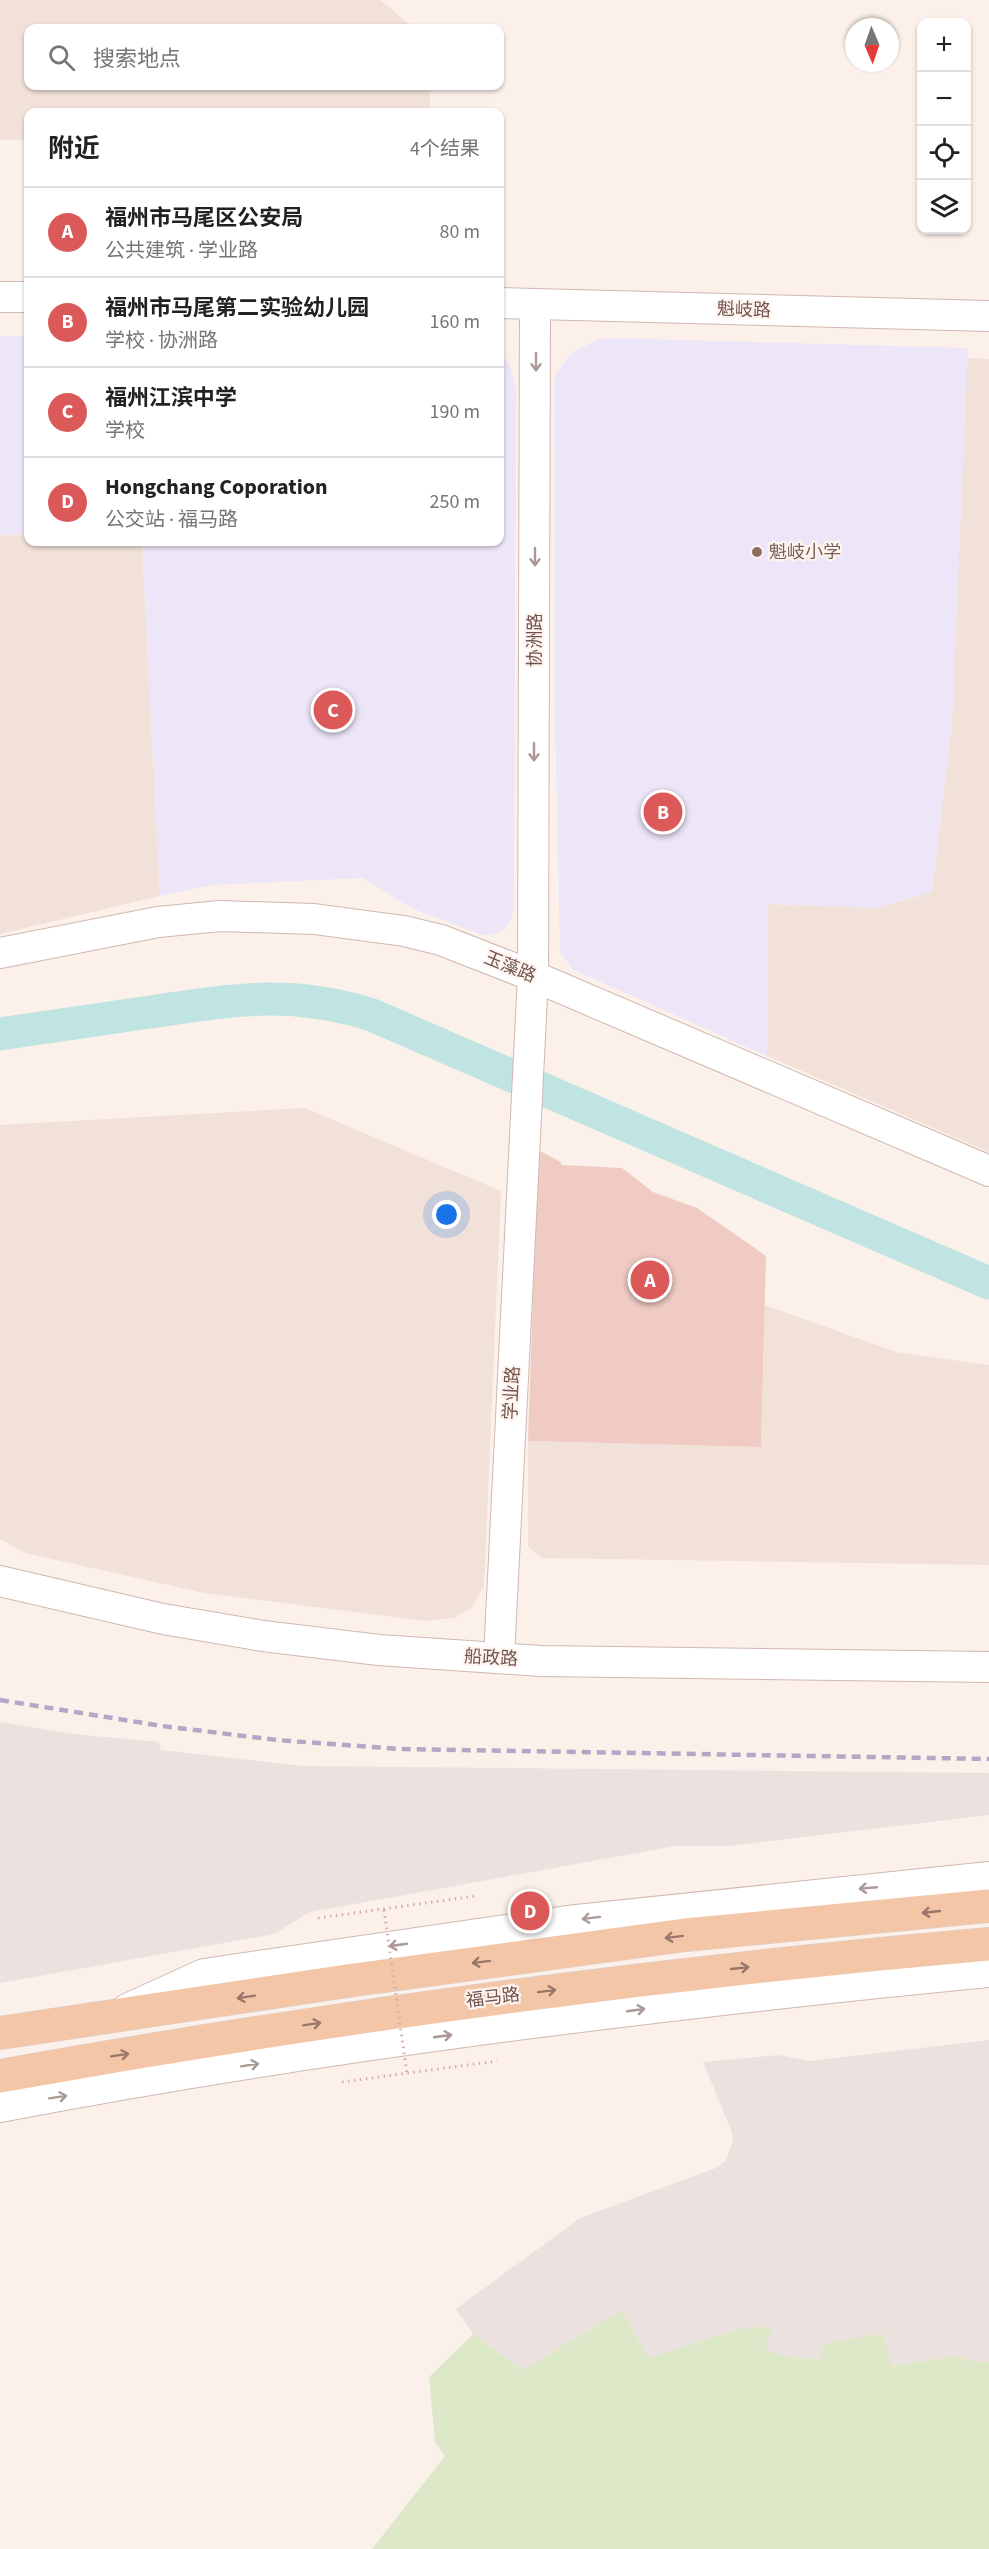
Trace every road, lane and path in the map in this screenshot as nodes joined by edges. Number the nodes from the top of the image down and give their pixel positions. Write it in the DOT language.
graph roads {
  1 [pos="0,297"];
  2 [pos="24,297"];
  3 [pos="504,303"];
  4 [pos="535,304"];
  5 [pos="989,316"];
  6 [pos="0,953"];
  7 [pos="533,975"];
  8 [pos="531,1030"];
  9 [pos="989,1171"];
  10 [pos="0,1581"];
  11 [pos="499,1658"];
  12 [pos="989,1667"];
  13 [pos="989,1877"];
  14 [pos="476,1896"];
  15 [pos="989,1906"];
  16 [pos="384,1910"];
  17 [pos="318,1918"];
  18 [pos="989,1944"];
  19 [pos="989,1972"];
  20 [pos="111,2016"];
  21 [pos="0,2033"];
  22 [pos="497,2061"];
  23 [pos="407,2074"];
  24 [pos="0,2076"];
  25 [pos="342,2082"];
  26 [pos="0,2107"];
  1 -- 2 [label="street"];
  3 -- 4 [label="street, 魁岐路"];
  4 -- 5 [label="street, 魁岐路"];
  4 -- 7 [label="street, 协洲路, one-way"];
  6 -- 7 [label="street, 玉藻路"];
  7 -- 8 [label="street, 协洲路"];
  7 -- 9 [label="street, 玉藻路"];
  8 -- 11 [label="street, 学业路"];
  10 -- 11 [label="street, 船政路"];
  11 -- 12 [label="street, 船政路"];
  13 -- 20 [label="street, one-way"];
  14 -- 16 [label="path"];
  15 -- 20 [label="main road, 福马路, one-way"];
  16 -- 17 [label="path"];
  16 -- 23 [label="path, bridge"];
  24 -- 18 [label="main road, 福马路, one-way"];
  26 -- 19 [label="street, one-way"];
  20 -- 21 [label="main road, 福马路"];
  22 -- 23 [label="path"];
  23 -- 25 [label="path"];
}
